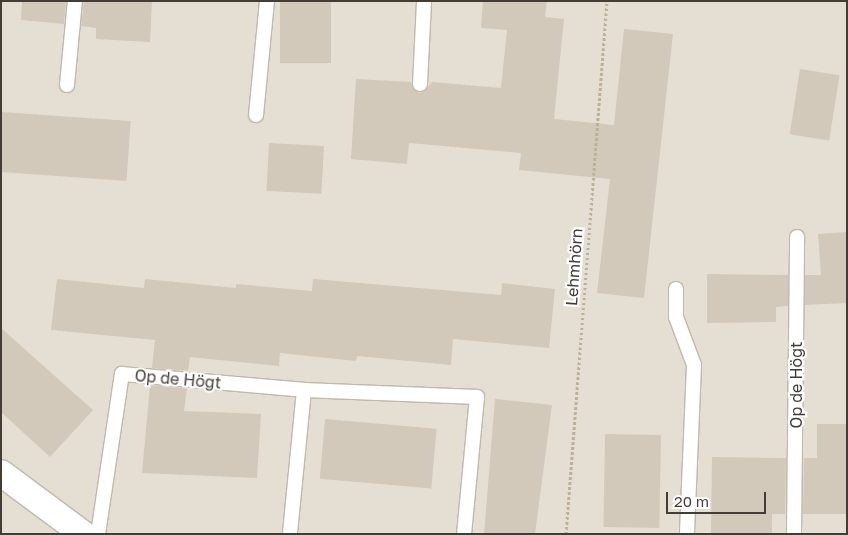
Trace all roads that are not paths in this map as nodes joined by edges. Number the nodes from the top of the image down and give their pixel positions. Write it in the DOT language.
graph roads {
  1 [pos="75,1"];
  2 [pos="267,1"];
  3 [pos="424,1"];
  4 [pos="420,84"];
  5 [pos="67,85"];
  6 [pos="256,115"];
  7 [pos="797,237"];
  8 [pos="676,289"];
  9 [pos="304,390"];
  10 [pos="1,473"];
  11 [pos="83,534"];
  12 [pos="98,534"];
  13 [pos="290,534"];
  14 [pos="464,534"];
  15 [pos="688,534"];
  16 [pos="794,534"];
  1 -- 5 [label="lane"];
  2 -- 6 [label="lane"];
  3 -- 4 [label="lane"];
  7 -- 16 [label="lane, Op de Högt"];
  8 -- 15 [label="lane"];
  9 -- 12 [label="lane, Op de Högt"];
  9 -- 13 [label="lane"];
  9 -- 14 [label="lane, Op de Högt"];
  10 -- 11 [label="street"];
}
